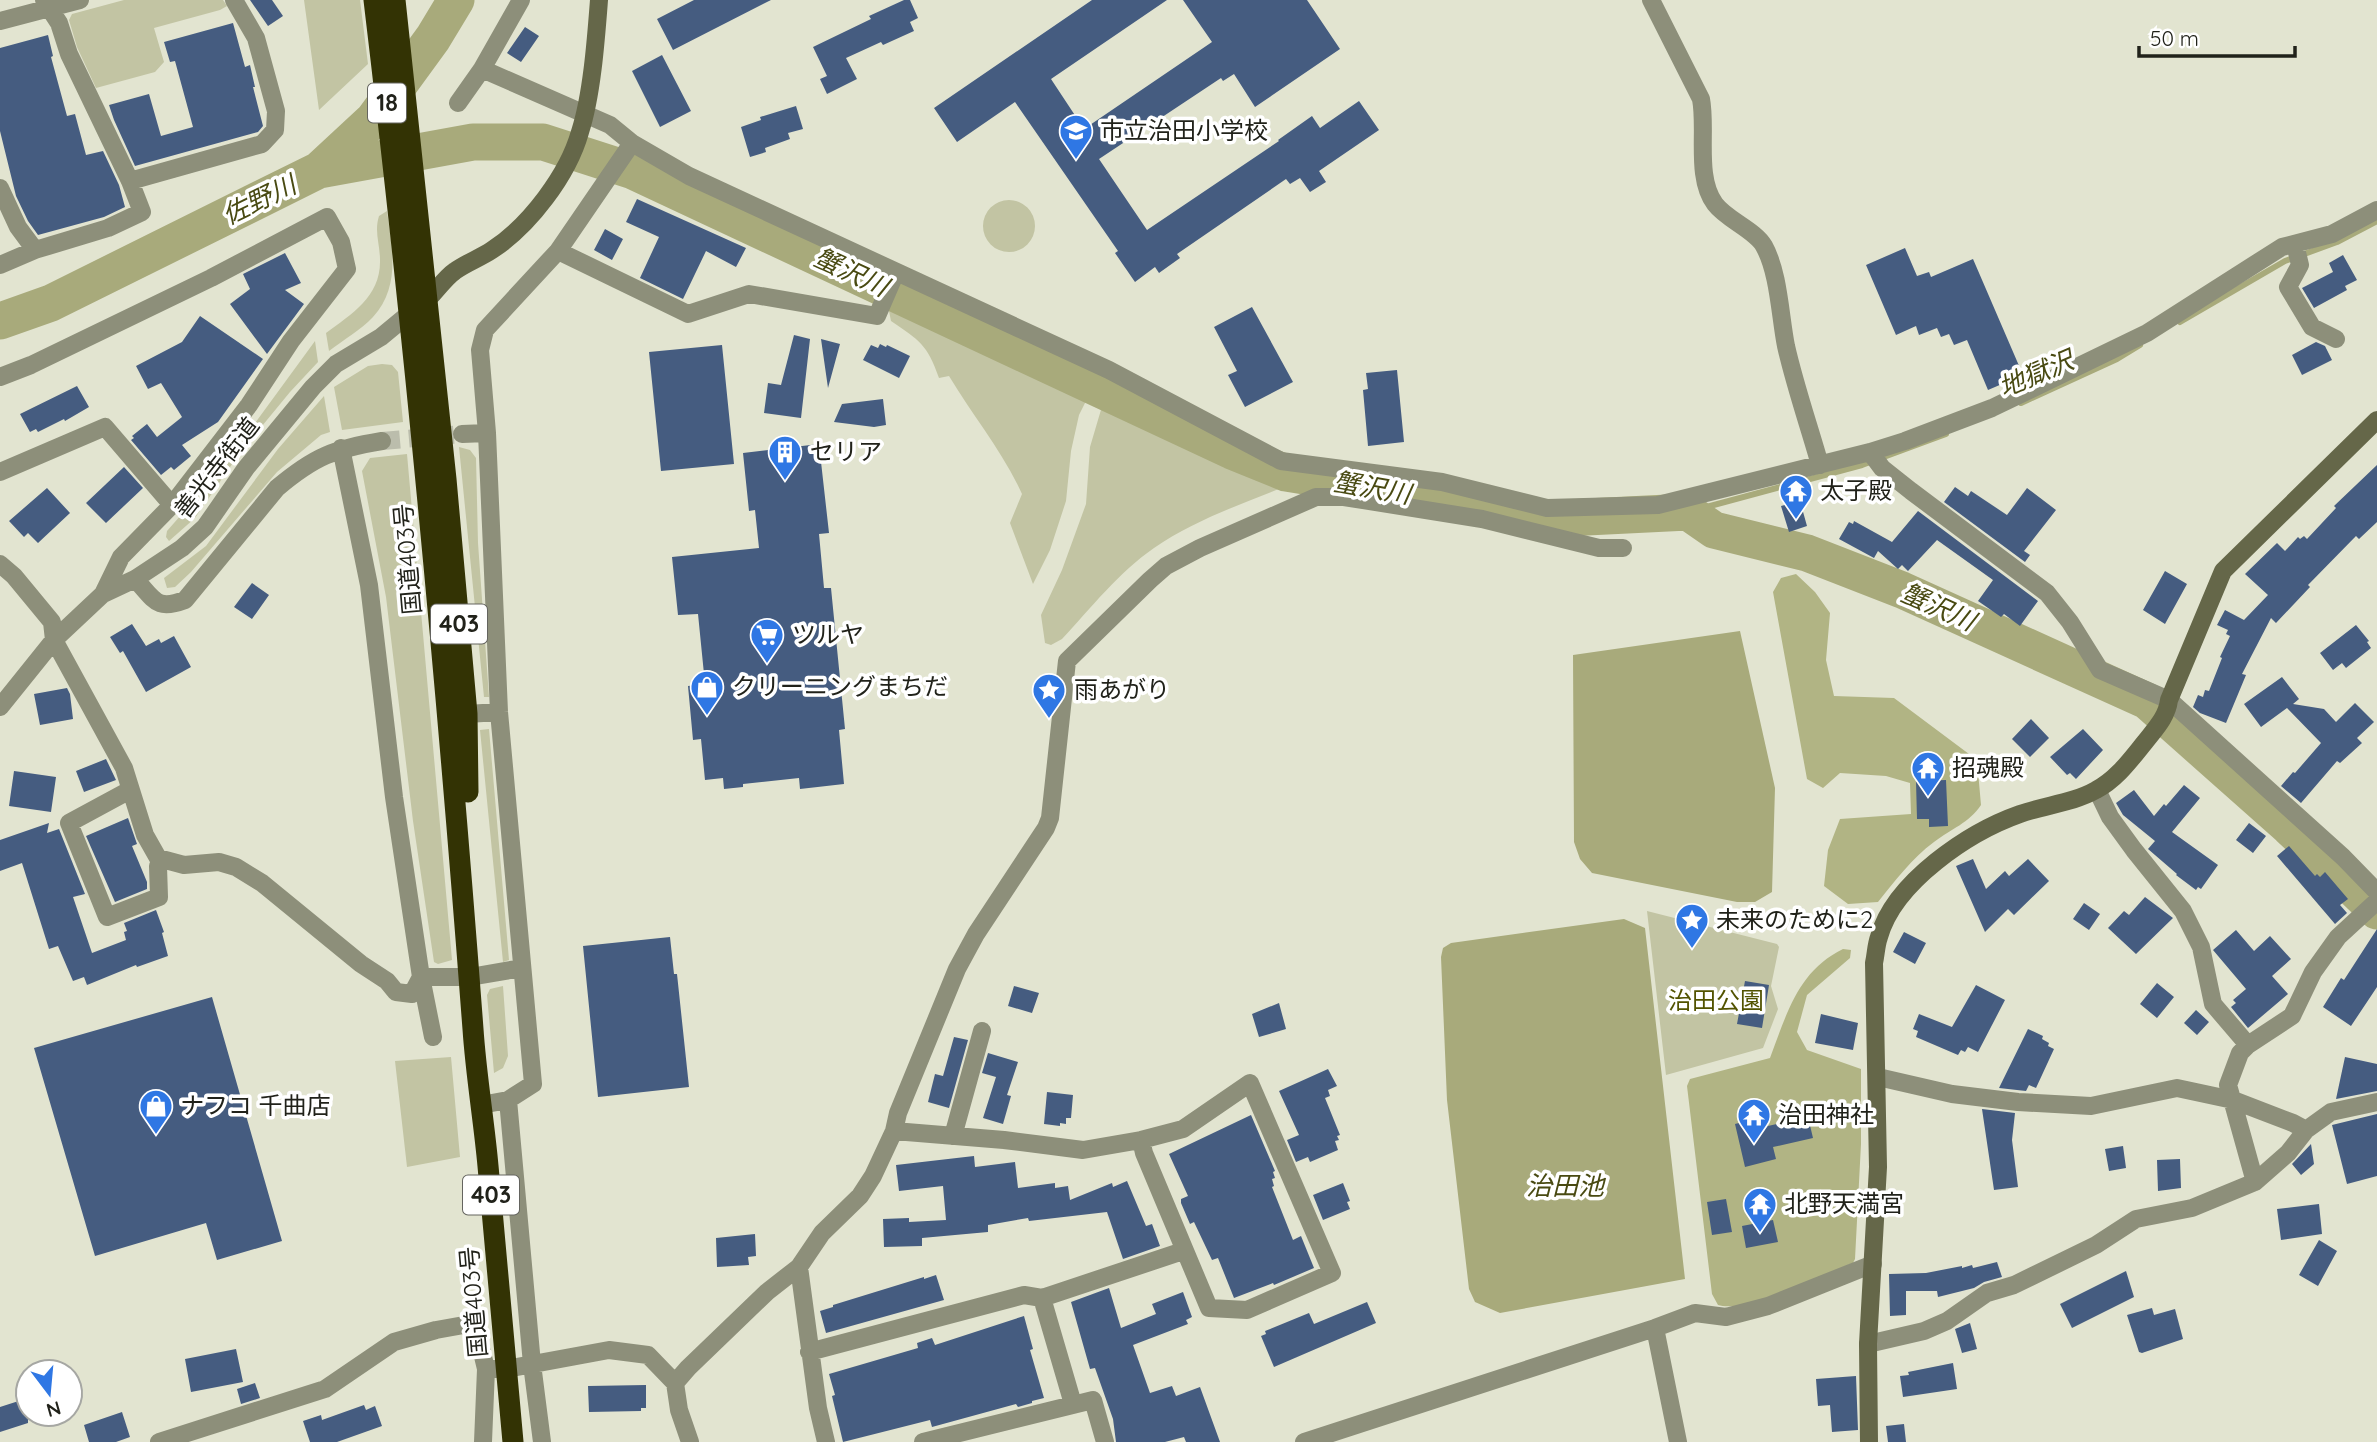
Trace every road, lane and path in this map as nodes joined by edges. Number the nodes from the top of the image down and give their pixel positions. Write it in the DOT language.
graph roads {
  1 [pos="80,0"];
  2 [pos="234,0"];
  3 [pos="374,0"];
  4 [pos="395,0"];
  5 [pos="521,0"];
  6 [pos="599,0"];
  7 [pos="1651,0"];
  8 [pos="47,4"];
  9 [pos="0,21"];
  10 [pos="482,69"];
  11 [pos="458,103"];
  12 [pos="584,113"];
  13 [pos="630,147"];
  14 [pos="130,181"];
  15 [pos="0,188"];
  16 [pos="408,204"];
  17 [pos="2377,210"];
  18 [pos="2295,244"];
  19 [pos="34,250"];
  20 [pos="558,251"];
  21 [pos="0,265"];
  22 [pos="894,276"];
  23 [pos="428,301"];
  24 [pos="410,313"];
  25 [pos="2336,339"];
  26 [pos="0,377"];
  27 [pos="2377,420"];
  28 [pos="487,433"];
  29 [pos="462,434"];
  30 [pos="382,441"];
  31 [pos="341,448"];
  32 [pos="1874,458"];
  33 [pos="1820,465"];
  34 [pos="0,472"];
  35 [pos="172,505"];
  36 [pos="1623,548"];
  37 [pos="0,564"];
  38 [pos="135,579"];
  39 [pos="103,594"];
  40 [pos="54,640"];
  41 [pos="0,707"];
  42 [pos="2165,711"];
  43 [pos="499,712"];
  44 [pos="467,714"];
  45 [pos="130,790"];
  46 [pos="2097,790"];
  47 [pos="162,860"];
  48 [pos="2377,892"];
  49 [pos="2374,904"];
  50 [pos="468,948"];
  51 [pos="522,968"];
  52 [pos="421,977"];
  53 [pos="470,977"];
  54 [pos="982,1031"];
  55 [pos="433,1037"];
  56 [pos="2248,1045"];
  57 [pos="1878,1077"];
  58 [pos="508,1100"];
  59 [pos="2233,1100"];
  60 [pos="2377,1102"];
  61 [pos="481,1105"];
  62 [pos="2306,1130"];
  63 [pos="894,1131"];
  64 [pos="953,1136"];
  65 [pos="1141,1140"];
  66 [pos="2255,1182"];
  67 [pos="1183,1251"];
  68 [pos="1873,1264"];
  69 [pos="799,1267"];
  70 [pos="1042,1298"];
  71 [pos="1655,1328"];
  72 [pos="1868,1345"];
  73 [pos="809,1352"];
  74 [pos="532,1364"];
  75 [pos="496,1369"];
  76 [pos="675,1383"];
  77 [pos="1073,1404"];
  78 [pos="214,1433"];
  79 [pos="159,1442"];
  80 [pos="482,1442"];
  81 [pos="513,1442"];
  82 [pos="542,1442"];
  83 [pos="690,1442"];
  84 [pos="826,1442"];
  85 [pos="923,1442"];
  86 [pos="1105,1442"];
  87 [pos="1304,1442"];
  88 [pos="1678,1442"];
  89 [pos="1868,1442"];
  1 -- 8 [label="street"];
  2 -- 14 [label="street"];
  3 -- 16 [label="highway, 18"];
  4 -- 16 [label="highway, 18"];
  5 -- 10 [label="street"];
  6 -- 12 [label="street"];
  7 -- 33 [label="street"];
  8 -- 9 [label="street"];
  8 -- 14 [label="street"];
  10 -- 11 [label="street"];
  10 -- 12 [label="street"];
  12 -- 13 [label="street"];
  12 -- 23 [label="street"];
  13 -- 20 [label="street"];
  13 -- 22 [label="street"];
  14 -- 19 [label="street"];
  15 -- 19 [label="street"];
  16 -- 23 [label="highway, 18"];
  16 -- 24 [label="highway, 18"];
  17 -- 18 [label="street"];
  18 -- 25 [label="street"];
  18 -- 32 [label="street"];
  19 -- 21 [label="street"];
  20 -- 22 [label="street"];
  20 -- 28 [label="street"];
  22 -- 33 [label="street"];
  23 -- 24 [label="street"];
  23 -- 44 [label="highway, 国道403号 / 403"];
  24 -- 38 [label="street, 善光寺街道"];
  24 -- 50 [label="highway, 国道403号 / 403"];
  26 -- 35 [label="street"];
  27 -- 42 [label="street"];
  28 -- 29 [label="street"];
  28 -- 43 [label="street"];
  30 -- 31 [label="street"];
  31 -- 38 [label="street"];
  31 -- 52 [label="street"];
  32 -- 33 [label="street"];
  32 -- 42 [label="street"];
  34 -- 35 [label="street"];
  35 -- 39 [label="street"];
  36 -- 63 [label="street"];
  37 -- 40 [label="street"];
  38 -- 39 [label="street, 善光寺街道"];
  39 -- 40 [label="street, 善光寺街道"];
  40 -- 41 [label="street, 善光寺街道"];
  40 -- 45 [label="street"];
  42 -- 46 [label="street"];
  42 -- 48 [label="street"];
  43 -- 44 [label="street"];
  43 -- 51 [label="street"];
  44 -- 50 [label="highway, 国道403号 / 403"];
  45 -- 47 [label="street"];
  45 -- 47 [label="street"];
  46 -- 56 [label="street"];
  46 -- 57 [label="street"];
  47 -- 52 [label="street"];
  49 -- 56 [label="street"];
  50 -- 53 [label="highway, 国道403号 / 403"];
  51 -- 53 [label="street"];
  51 -- 58 [label="street"];
  52 -- 53 [label="street"];
  52 -- 55 [label="street"];
  53 -- 61 [label="highway, 国道403号 / 403"];
  54 -- 64 [label="street"];
  56 -- 59 [label="street"];
  57 -- 59 [label="street"];
  57 -- 68 [label="street"];
  58 -- 61 [label="street"];
  58 -- 74 [label="street"];
  59 -- 62 [label="street"];
  59 -- 66 [label="street"];
  60 -- 62 [label="street"];
  61 -- 75 [label="highway, 国道403号 / 403"];
  62 -- 66 [label="street"];
  63 -- 64 [label="street"];
  63 -- 69 [label="street"];
  64 -- 65 [label="street"];
  65 -- 67 [label="street"];
  65 -- 67 [label="street"];
  66 -- 72 [label="street"];
  67 -- 70 [label="street"];
  68 -- 71 [label="street"];
  68 -- 72 [label="street"];
  69 -- 73 [label="street"];
  69 -- 76 [label="street"];
  70 -- 73 [label="street"];
  70 -- 77 [label="street"];
  71 -- 87 [label="street"];
  71 -- 88 [label="street"];
  72 -- 89 [label="street"];
  73 -- 84 [label="street"];
  74 -- 75 [label="street"];
  74 -- 76 [label="street"];
  74 -- 82 [label="street"];
  75 -- 78 [label="street"];
  75 -- 80 [label="street"];
  75 -- 81 [label="highway, 国道403号 / 403"];
  76 -- 83 [label="street"];
  77 -- 85 [label="street"];
  77 -- 86 [label="street"];
  78 -- 79 [label="street"];
}
